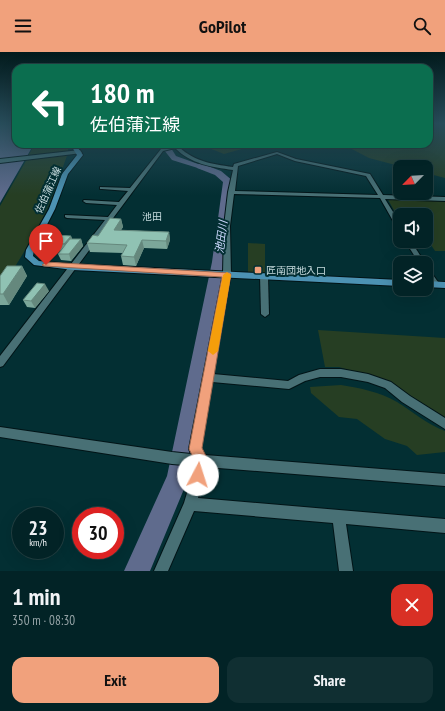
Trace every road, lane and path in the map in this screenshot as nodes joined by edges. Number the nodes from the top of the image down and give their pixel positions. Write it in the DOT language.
graph roads {
  1 [pos="76,148"];
  2 [pos="166,148"];
  3 [pos="177,148"];
  4 [pos="80,152"];
  5 [pos="0,161"];
  6 [pos="235,170"];
  7 [pos="102,188"];
  8 [pos="132,190"];
  9 [pos="231,192"];
  10 [pos="380,196"];
  11 [pos="445,199"];
  12 [pos="86,201"];
  13 [pos="121,204"];
  14 [pos="67,216"];
  15 [pos="393,217"];
  16 [pos="110,219"];
  17 [pos="73,267"];
  18 [pos="224,274"];
  19 [pos="264,276"];
  20 [pos="393,283"];
  21 [pos="265,314"];
  22 [pos="0,363"];
  23 [pos="208,378"];
  24 [pos="445,424"];
  25 [pos="0,432"];
  26 [pos="201,460"];
  27 [pos="445,480"];
  28 [pos="190,504"];
  29 [pos="339,517"];
  30 [pos="445,526"];
  31 [pos="161,571"];
  32 [pos="346,571"];
  1 -- 4 [label="main road"];
  2 -- 8 [label="street"];
  3 -- 6 [label="street"];
  4 -- 5 [label="street"];
  4 -- 17 [label="main road, 佐伯蒲江線"];
  6 -- 9 [label="street"];
  6 -- 10 [label="street"];
  7 -- 8 [label="street"];
  8 -- 13 [label="street"];
  9 -- 10 [label="street"];
  9 -- 18 [label="street"];
  10 -- 11 [label="street"];
  10 -- 15 [label="street"];
  12 -- 13 [label="street"];
  13 -- 16 [label="street"];
  14 -- 16 [label="street"];
  16 -- 17 [label="street"];
  17 -- 18 [label="main road, 佐伯蒲江線"];
  17 -- 22 [label="street"];
  18 -- 19 [label="main road, 佐伯蒲江線"];
  18 -- 23 [label="street"];
  19 -- 20 [label="main road, 佐伯蒲江線"];
  19 -- 21 [label="street"];
  23 -- 24 [label="street"];
  23 -- 26 [label="street"];
  25 -- 26 [label="street"];
  26 -- 27 [label="street"];
  26 -- 28 [label="street"];
  28 -- 29 [label="street"];
  28 -- 31 [label="street"];
  29 -- 30 [label="street"];
  29 -- 32 [label="street"];
}
